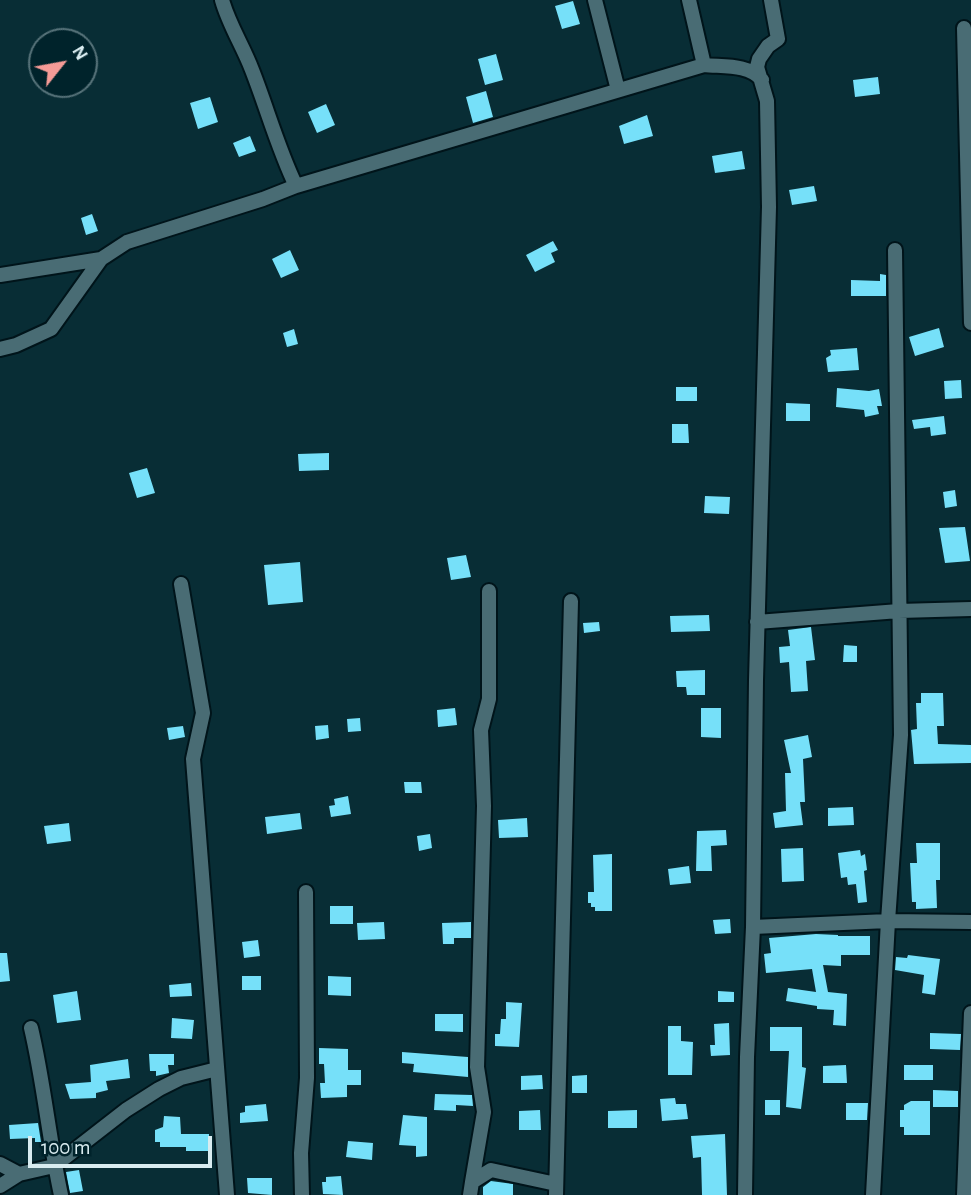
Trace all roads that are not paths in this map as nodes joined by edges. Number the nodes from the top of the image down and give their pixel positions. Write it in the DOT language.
graph roads {
  1 [pos="222,0"];
  2 [pos="595,0"];
  3 [pos="689,0"];
  4 [pos="771,0"];
  5 [pos="964,28"];
  6 [pos="704,65"];
  7 [pos="763,81"];
  8 [pos="618,90"];
  9 [pos="296,186"];
  10 [pos="895,250"];
  11 [pos="101,259"];
  12 [pos="0,275"];
  13 [pos="971,306"];
  14 [pos="971,323"];
  15 [pos="0,349"];
  16 [pos="181,584"];
  17 [pos="489,591"];
  18 [pos="571,601"];
  19 [pos="971,609"];
  20 [pos="900,611"];
  21 [pos="757,622"];
  22 [pos="306,892"];
  23 [pos="888,921"];
  24 [pos="971,922"];
  25 [pos="753,927"];
  26 [pos="971,1013"];
  27 [pos="31,1028"];
  28 [pos="217,1069"];
  29 [pos="0,1164"];
  30 [pos="54,1166"];
  31 [pos="19,1174"];
  32 [pos="0,1185"];
  33 [pos="471,1189"];
  34 [pos="556,1190"];
  35 [pos="61,1195"];
  36 [pos="227,1195"];
  37 [pos="302,1195"];
  38 [pos="745,1195"];
  39 [pos="873,1195"];
  40 [pos="964,1195"];
  1 -- 9 [label="street"];
  2 -- 8 [label="street"];
  3 -- 6 [label="street"];
  4 -- 7 [label="street"];
  5 -- 13 [label="street"];
  6 -- 7 [label="street"];
  6 -- 8 [label="street"];
  7 -- 21 [label="street"];
  8 -- 9 [label="street"];
  9 -- 11 [label="street"];
  10 -- 20 [label="street"];
  11 -- 12 [label="street"];
  11 -- 15 [label="street"];
  13 -- 14 [label="street"];
  16 -- 28 [label="street"];
  17 -- 33 [label="street"];
  18 -- 34 [label="street"];
  19 -- 20 [label="street"];
  20 -- 21 [label="street"];
  20 -- 23 [label="street"];
  21 -- 25 [label="street"];
  22 -- 37 [label="street"];
  23 -- 24 [label="street"];
  23 -- 25 [label="street"];
  23 -- 39 [label="street"];
  25 -- 38 [label="street"];
  26 -- 40 [label="street"];
  27 -- 30 [label="street"];
  28 -- 30 [label="street"];
  28 -- 36 [label="street"];
  29 -- 31 [label="street"];
  30 -- 31 [label="street"];
  30 -- 35 [label="street"];
  31 -- 32 [label="street"];
  33 -- 34 [label="street"];
}
